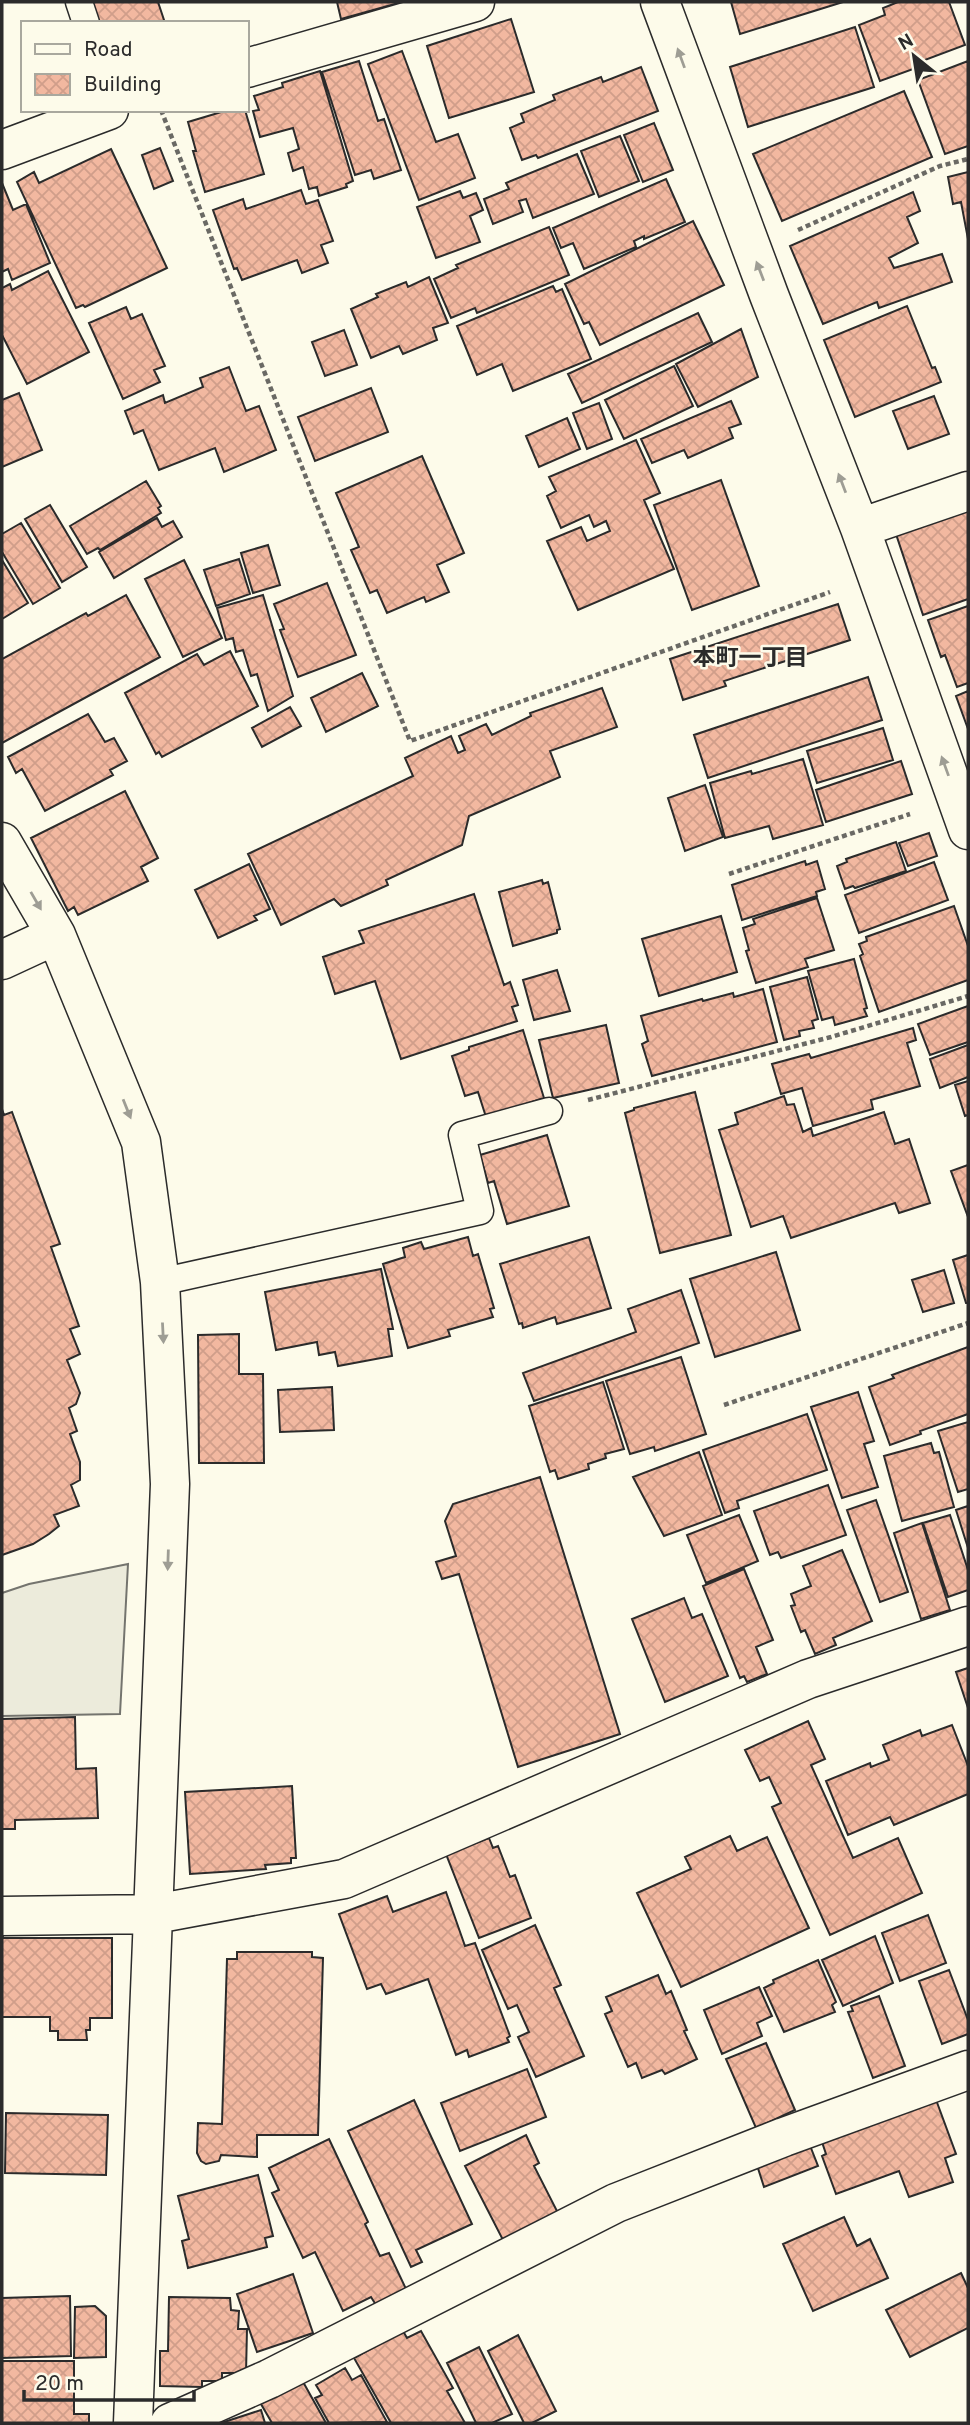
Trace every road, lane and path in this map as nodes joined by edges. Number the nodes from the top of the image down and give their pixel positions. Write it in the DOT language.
graph roads {
  1 [pos="79,2"];
  2 [pos="475,2"];
  3 [pos="660,2"];
  4 [pos="85,21"];
  5 [pos="248,68"];
  6 [pos="105,112"];
  7 [pos="163,112"];
  8 [pos="2,150"];
  9 [pos="968,159"];
  10 [pos="752,250"];
  11 [pos="968,491"];
  12 [pos="860,528"];
  13 [pos="877,575"];
  14 [pos="963,815"];
  15 [pos="2,842"];
  16 [pos="729,874"];
  17 [pos="56,935"];
  18 [pos="2,960"];
  19 [pos="968,996"];
  20 [pos="549,1111"];
  21 [pos="160,1282"];
  22 [pos="968,1323"];
  23 [pos="724,1405"];
  24 [pos="968,1626"];
  25 [pos="155,1914"];
  26 [pos="2,1916"];
  27 [pos="968,2070"];
  28 [pos="134,2423"];
  29 [pos="170,2423"];
  1 -- 4 [label="lane"];
  2 -- 5 [label="street"];
  10 -- 3 [label="street, one-way"];
  6 -- 8 [label="street"];
  7 -- 13 [label="path"];
  9 -- 10 [label="path"];
  12 -- 10 [label="street, one-way"];
  11 -- 12 [label="street"];
  12 -- 13 [label="street"];
  14 -- 13 [label="street, one-way"];
  14 -- 16 [label="path"];
  15 -- 17 [label="street, one-way"];
  17 -- 18 [label="street"];
  17 -- 21 [label="street, one-way"];
  19 -- 20 [label="path"];
  20 -- 21 [label="lane"];
  21 -- 25 [label="street, one-way"];
  22 -- 23 [label="path"];
  24 -- 25 [label="street"];
  25 -- 26 [label="street"];
  25 -- 28 [label="street"];
  27 -- 29 [label="street"];
}
